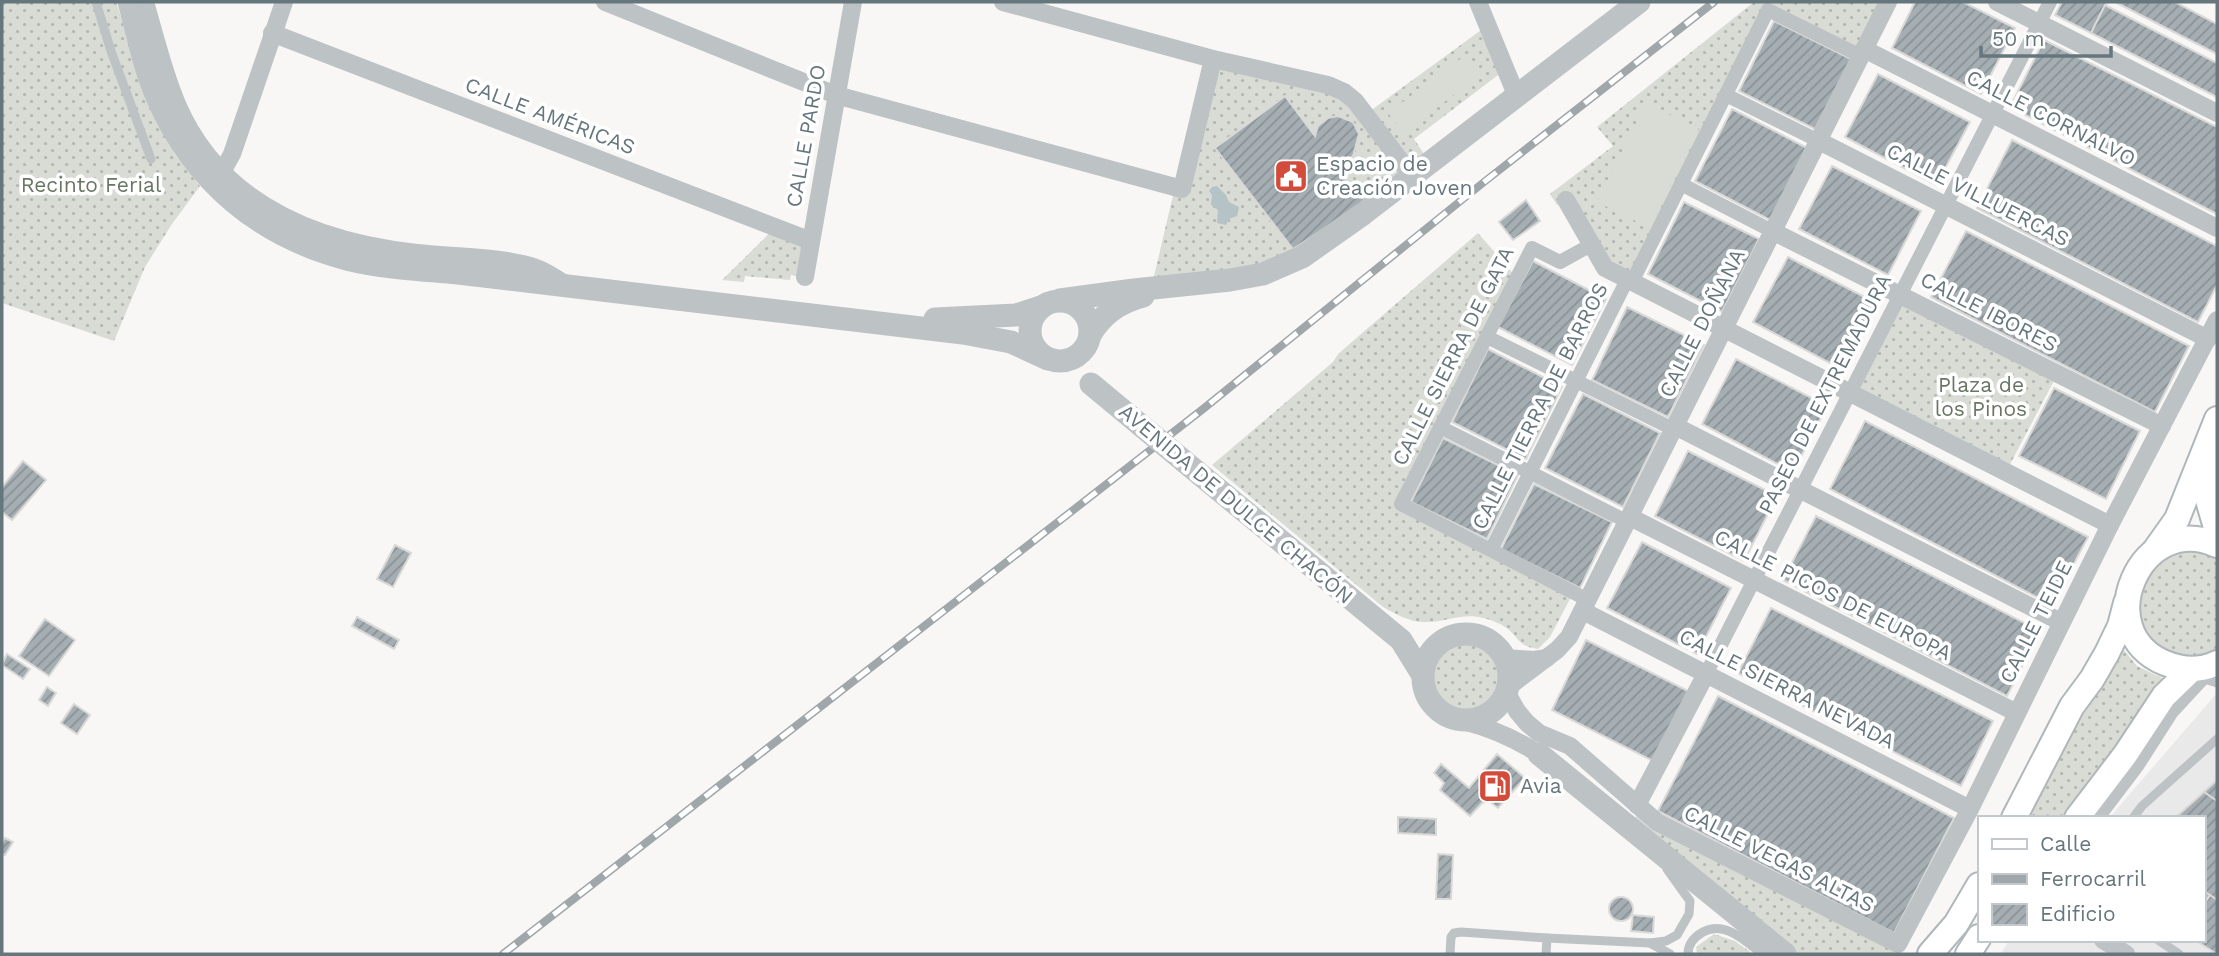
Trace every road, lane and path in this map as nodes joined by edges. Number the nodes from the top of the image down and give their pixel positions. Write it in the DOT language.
graph roads {
  1 [pos="96,2"];
  2 [pos="129,2"];
  3 [pos="145,2"];
  4 [pos="284,2"];
  5 [pos="853,2"];
  6 [pos="1003,2"];
  7 [pos="1478,2"];
  8 [pos="1639,2"];
  9 [pos="1888,2"];
  10 [pos="1997,2"];
  11 [pos="2050,2"];
  12 [pos="615,4"];
  13 [pos="2039,23"];
  14 [pos="272,33"];
  15 [pos="1863,53"];
  16 [pos="1213,59"];
  17 [pos="836,94"];
  18 [pos="1726,95"];
  19 [pos="1517,97"];
  20 [pos="2217,113"];
  21 [pos="1994,114"];
  22 [pos="1819,141"];
  23 [pos="151,159"];
  24 [pos="222,172"];
  25 [pos="1413,177"];
  26 [pos="1681,184"];
  27 [pos="1566,200"];
  28 [pos="1946,204"];
  29 [pos="2217,228"];
  30 [pos="1774,232"];
  31 [pos="811,241"];
  32 [pos="1591,245"];
  33 [pos="805,277"];
  34 [pos="1630,281"];
  35 [pos="571,287"];
  36 [pos="1169,288"];
  37 [pos="1901,294"];
  38 [pos="1051,304"];
  39 [pos="2217,320"];
  40 [pos="862,322"];
  41 [pos="1724,329"];
  42 [pos="1487,337"];
  43 [pos="2208,338"];
  44 [pos="1088,340"];
  45 [pos="1052,360"];
  46 [pos="1576,381"];
  47 [pos="1091,384"];
  48 [pos="1851,393"];
  49 [pos="2214,425"];
  50 [pos="2162,426"];
  51 [pos="1440,428"];
  52 [pos="1674,428"];
  53 [pos="1530,473"];
  54 [pos="1801,491"];
  55 [pos="1629,519"];
  56 [pos="2110,525"];
  57 [pos="2217,531"];
  58 [pos="2217,545"];
  59 [pos="1491,551"];
  60 [pos="2154,552"];
  61 [pos="1755,582"];
  62 [pos="2126,603"];
  63 [pos="1586,605"];
  64 [pos="2061,622"];
  65 [pos="1381,624"];
  66 [pos="1443,640"];
  67 [pos="1505,658"];
  68 [pos="1546,658"];
  69 [pos="2203,673"];
  70 [pos="1422,674"];
  71 [pos="1706,674"];
  72 [pos="1506,693"];
  73 [pos="2017,713"];
  74 [pos="1463,721"];
  75 [pos="2217,739"];
  76 [pos="1539,754"];
  77 [pos="1640,807"];
  78 [pos="1970,809"];
  79 [pos="2015,816"];
  80 [pos="2079,816"];
  81 [pos="2097,816"];
  82 [pos="2134,816"];
  83 [pos="1626,827"];
  84 [pos="1655,850"];
  85 [pos="1978,887"];
  86 [pos="1547,938"];
  87 [pos="1978,939"];
  88 [pos="2106,942"];
  89 [pos="2161,942"];
  90 [pos="1650,943"];
  91 [pos="1898,944"];
  92 [pos="1450,954"];
  93 [pos="1546,954"];
  94 [pos="1670,954"];
  95 [pos="1688,954"];
  96 [pos="1762,954"];
  97 [pos="1785,954"];
  98 [pos="1930,954"];
  99 [pos="1968,954"];
  100 [pos="2126,954"];
  101 [pos="2179,954"];
  1 -- 23 [label="lane"];
  2 -- 35 [label="street"];
  3 -- 24 [label="street"];
  4 -- 14 [label="street"];
  5 -- 17 [label="street, CALLE PARDO"];
  6 -- 16 [label="street"];
  7 -- 19 [label="street"];
  8 -- 19 [label="street"];
  9 -- 15 [label="street, CALLE DOÑANA"];
  10 -- 13 [label="street"];
  11 -- 13 [label="street, PASEO DE EXTREMADURA"];
  12 -- 17 [label="street"];
  13 -- 20 [label="street"];
  13 -- 21 [label="street, PASEO DE EXTREMADURA"];
  14 -- 24 [label="street"];
  14 -- 31 [label="street, CALLE AMÉRICAS"];
  15 -- 18 [label="street, CALLE TIERRA DE BARROS"];
  15 -- 21 [label="street, CALLE CORNALVO"];
  15 -- 22 [label="street, CALLE DOÑANA"];
  16 -- 17 [label="street"];
  16 -- 25 [label="street"];
  17 -- 31 [label="street, CALLE PARDO"];
  18 -- 22 [label="street, CALLE VILLUERCAS"];
  18 -- 26 [label="street, CALLE TIERRA DE BARROS"];
  19 -- 25 [label="street"];
  21 -- 28 [label="street, PASEO DE EXTREMADURA"];
  21 -- 29 [label="street, CALLE CORNALVO"];
  22 -- 28 [label="street, CALLE VILLUERCAS"];
  22 -- 30 [label="street, CALLE DOÑANA"];
  24 -- 35 [label="street"];
  25 -- 36 [label="street"];
  26 -- 30 [label="street, CALLE IBORES"];
  26 -- 34 [label="street, CALLE TIERRA DE BARROS"];
  27 -- 32 [label="street"];
  28 -- 37 [label="street, PASEO DE EXTREMADURA"];
  28 -- 43 [label="street, CALLE VILLUERCAS"];
  30 -- 37 [label="street, CALLE IBORES"];
  30 -- 41 [label="street, CALLE DOÑANA"];
  31 -- 33 [label="street, CALLE PARDO"];
  32 -- 34 [label="street"];
  32 -- 42 [label="street, CALLE SIERRA DE GATA"];
  34 -- 41 [label="street"];
  34 -- 46 [label="street, CALLE TIERRA DE BARROS"];
  35 -- 40 [label="street"];
  36 -- 38 [label="street"];
  36 -- 44 [label="street"];
  37 -- 48 [label="street, PASEO DE EXTREMADURA"];
  37 -- 50 [label="street, CALLE IBORES"];
  38 -- 40 [label="street"];
  38 -- 44 [label="street"];
  38 -- 45 [label="street"];
  39 -- 43 [label="street, CALLE TEIDE"];
  40 -- 45 [label="street, AVENIDA DE DULCE CHACÓN"];
  41 -- 48 [label="street"];
  41 -- 52 [label="street, CALLE DOÑANA"];
  42 -- 46 [label="street"];
  42 -- 51 [label="street, CALLE SIERRA DE GATA"];
  43 -- 50 [label="street, CALLE TEIDE"];
  44 -- 45 [label="street"];
  44 -- 47 [label="street"];
  45 -- 47 [label="street, AVENIDA DE DULCE CHACÓN"];
  46 -- 52 [label="street"];
  46 -- 53 [label="street, CALLE TIERRA DE BARROS"];
  47 -- 65 [label="street, AVENIDA DE DULCE CHACÓN, bridge"];
  48 -- 54 [label="street, PASEO DE EXTREMADURA"];
  48 -- 56 [label="street"];
  49 -- 57 [label="main road"];
  49 -- 60 [label="main road"];
  50 -- 56 [label="street, CALLE TEIDE"];
  51 -- 53 [label="street"];
  51 -- 59 [label="street, CALLE SIERRA DE GATA"];
  52 -- 54 [label="street"];
  52 -- 55 [label="street, CALLE DOÑANA"];
  53 -- 55 [label="street"];
  53 -- 59 [label="street, CALLE TIERRA DE BARROS"];
  54 -- 61 [label="street, PASEO DE EXTREMADURA"];
  54 -- 64 [label="street"];
  55 -- 61 [label="street, CALLE PICOS DE EUROPA"];
  55 -- 63 [label="street, CALLE DOÑANA"];
  56 -- 64 [label="street, CALLE TEIDE"];
  58 -- 60 [label="main road"];
  59 -- 63 [label="street"];
  60 -- 62 [label="main road"];
  61 -- 71 [label="street, PASEO DE EXTREMADURA"];
  61 -- 73 [label="street, CALLE PICOS DE EUROPA"];
  62 -- 69 [label="main road"];
  62 -- 79 [label="main road"];
  63 -- 68 [label="street, CALLE DOÑANA"];
  63 -- 71 [label="street, CALLE SIERRA NEVADA"];
  64 -- 73 [label="street, CALLE TEIDE"];
  65 -- 66 [label="street, AVENIDA DE DULCE CHACÓN"];
  65 -- 70 [label="street, AVENIDA DE DULCE CHACÓN"];
  66 -- 67 [label="street"];
  66 -- 70 [label="street"];
  67 -- 68 [label="street"];
  67 -- 72 [label="street"];
  68 -- 72 [label="street, CALLE DOÑANA"];
  69 -- 80 [label="main road"];
  69 -- 81 [label="street"];
  70 -- 74 [label="street"];
  71 -- 77 [label="street, PASEO DE EXTREMADURA"];
  71 -- 78 [label="street, CALLE SIERRA NEVADA"];
  72 -- 74 [label="street"];
  72 -- 76 [label="street"];
  72 -- 77 [label="street, CALLE VEGAS ALTAS"];
  73 -- 78 [label="street, CALLE TEIDE"];
  74 -- 76 [label="street"];
  75 -- 82 [label="lane"];
  76 -- 83 [label="street"];
  77 -- 83 [label="street"];
  77 -- 91 [label="street, CALLE VEGAS ALTAS"];
  78 -- 91 [label="street, CALLE TEIDE"];
  83 -- 84 [label="street"];
  84 -- 90 [label="lane"];
  84 -- 97 [label="street"];
  85 -- 98 [label="main road"];
  86 -- 90 [label="lane"];
  86 -- 92 [label="lane"];
  86 -- 93 [label="lane"];
  87 -- 99 [label="main road"];
  88 -- 100 [label="street"];
  89 -- 101 [label="lane"];
  90 -- 94 [label="lane"];
  95 -- 96 [label="lane"];
}
